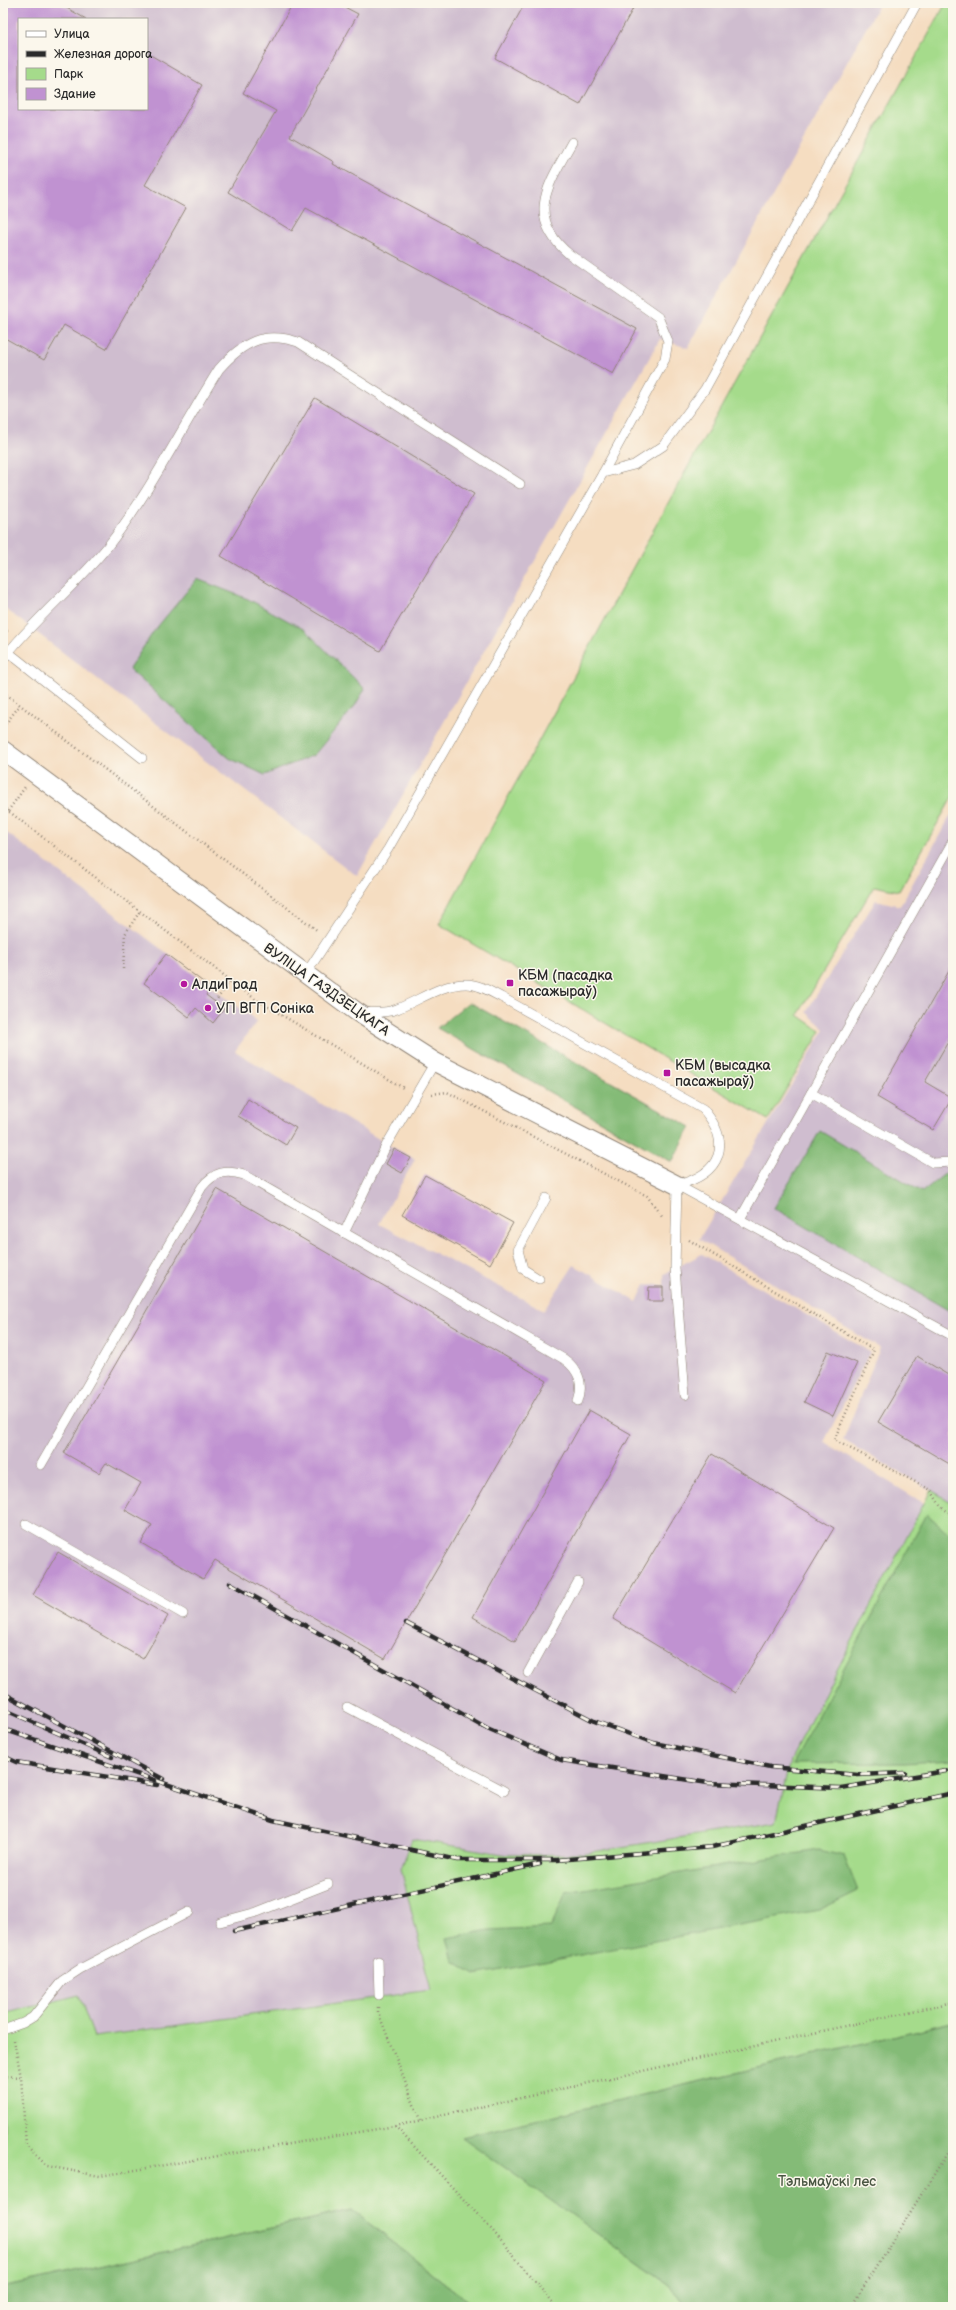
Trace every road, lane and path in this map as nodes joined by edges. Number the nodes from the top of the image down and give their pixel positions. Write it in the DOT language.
graph roads {
  1 [pos="917,3"];
  2 [pos="572,142"];
  3 [pos="603,473"];
  4 [pos="520,484"];
  5 [pos="6,655"];
  6 [pos="3,692"];
  7 [pos="20,705"];
  8 [pos="3,728"];
  9 [pos="3,750"];
  10 [pos="142,758"];
  11 [pos="35,774"];
  12 [pos="3,807"];
  13 [pos="8,811"];
  14 [pos="953,841"];
  15 [pos="140,911"];
  16 [pos="329,939"];
  17 [pos="123,969"];
  18 [pos="305,975"];
  19 [pos="231,980"];
  20 [pos="215,1002"];
  21 [pos="357,1012"];
  22 [pos="435,1062"];
  23 [pos="811,1093"];
  24 [pos="415,1096"];
  25 [pos="953,1162"];
  26 [pos="677,1184"];
  27 [pos="546,1198"];
  28 [pos="740,1219"];
  29 [pos="675,1232"];
  30 [pos="344,1233"];
  31 [pos="539,1279"];
  32 [pos="953,1336"];
  33 [pos="685,1396"];
  34 [pos="578,1401"];
  35 [pos="41,1465"];
  36 [pos="953,1516"];
  37 [pos="26,1524"];
  38 [pos="578,1582"];
  39 [pos="183,1614"];
  40 [pos="528,1673"];
  41 [pos="348,1707"];
  42 [pos="504,1791"];
  43 [pos="328,1884"];
  44 [pos="189,1912"];
  45 [pos="220,1922"];
  46 [pos="378,1961"];
  47 [pos="379,1995"];
  48 [pos="953,2002"];
  49 [pos="7,2029"];
  50 [pos="3,2076"];
  51 [pos="21,2076"];
  52 [pos="420,2120"];
  53 [pos="395,2126"];
  54 [pos="953,2144"];
  55 [pos="556,2307"];
  56 [pos="851,2307"];
  1 -- 3 [label="lane"];
  2 -- 3 [label="lane"];
  3 -- 16 [label="lane"];
  4 -- 5 [label="lane"];
  5 -- 10 [label="lane"];
  6 -- 7 [label="path"];
  7 -- 8 [label="path"];
  7 -- 16 [label="path"];
  9 -- 11 [label="street, ВУЛІЦА ГАЗДЗЕЦКАГА"];
  11 -- 13 [label="path"];
  11 -- 18 [label="street, ВУЛІЦА ГАЗДЗЕЦКАГА"];
  12 -- 13 [label="path"];
  13 -- 15 [label="path"];
  14 -- 23 [label="lane"];
  15 -- 17 [label="path"];
  15 -- 19 [label="path"];
  16 -- 18 [label="lane"];
  18 -- 21 [label="street, ВУЛІЦА ГАЗДЗЕЦКАГА"];
  19 -- 20 [label="path"];
  19 -- 24 [label="path"];
  21 -- 22 [label="street, ВУЛІЦА ГАЗДЗЕЦКАГА"];
  21 -- 26 [label="lane"];
  22 -- 24 [label="lane"];
  22 -- 26 [label="street, ВУЛІЦА ГАЗДЗЕЦКАГА"];
  23 -- 25 [label="lane"];
  23 -- 28 [label="lane"];
  24 -- 29 [label="path"];
  24 -- 30 [label="lane"];
  26 -- 28 [label="lane"];
  26 -- 29 [label="lane"];
  27 -- 31 [label="lane"];
  28 -- 32 [label="lane"];
  29 -- 33 [label="lane"];
  29 -- 36 [label="path"];
  30 -- 34 [label="lane"];
  30 -- 35 [label="lane"];
  37 -- 39 [label="lane"];
  38 -- 40 [label="lane"];
  41 -- 42 [label="lane"];
  43 -- 45 [label="lane"];
  44 -- 49 [label="lane"];
  46 -- 47 [label="lane"];
  47 -- 52 [label="path"];
  48 -- 52 [label="path"];
  49 -- 51 [label="path"];
  50 -- 51 [label="path"];
  51 -- 53 [label="path"];
  52 -- 53 [label="path"];
  53 -- 55 [label="path"];
  54 -- 56 [label="path"];
}
